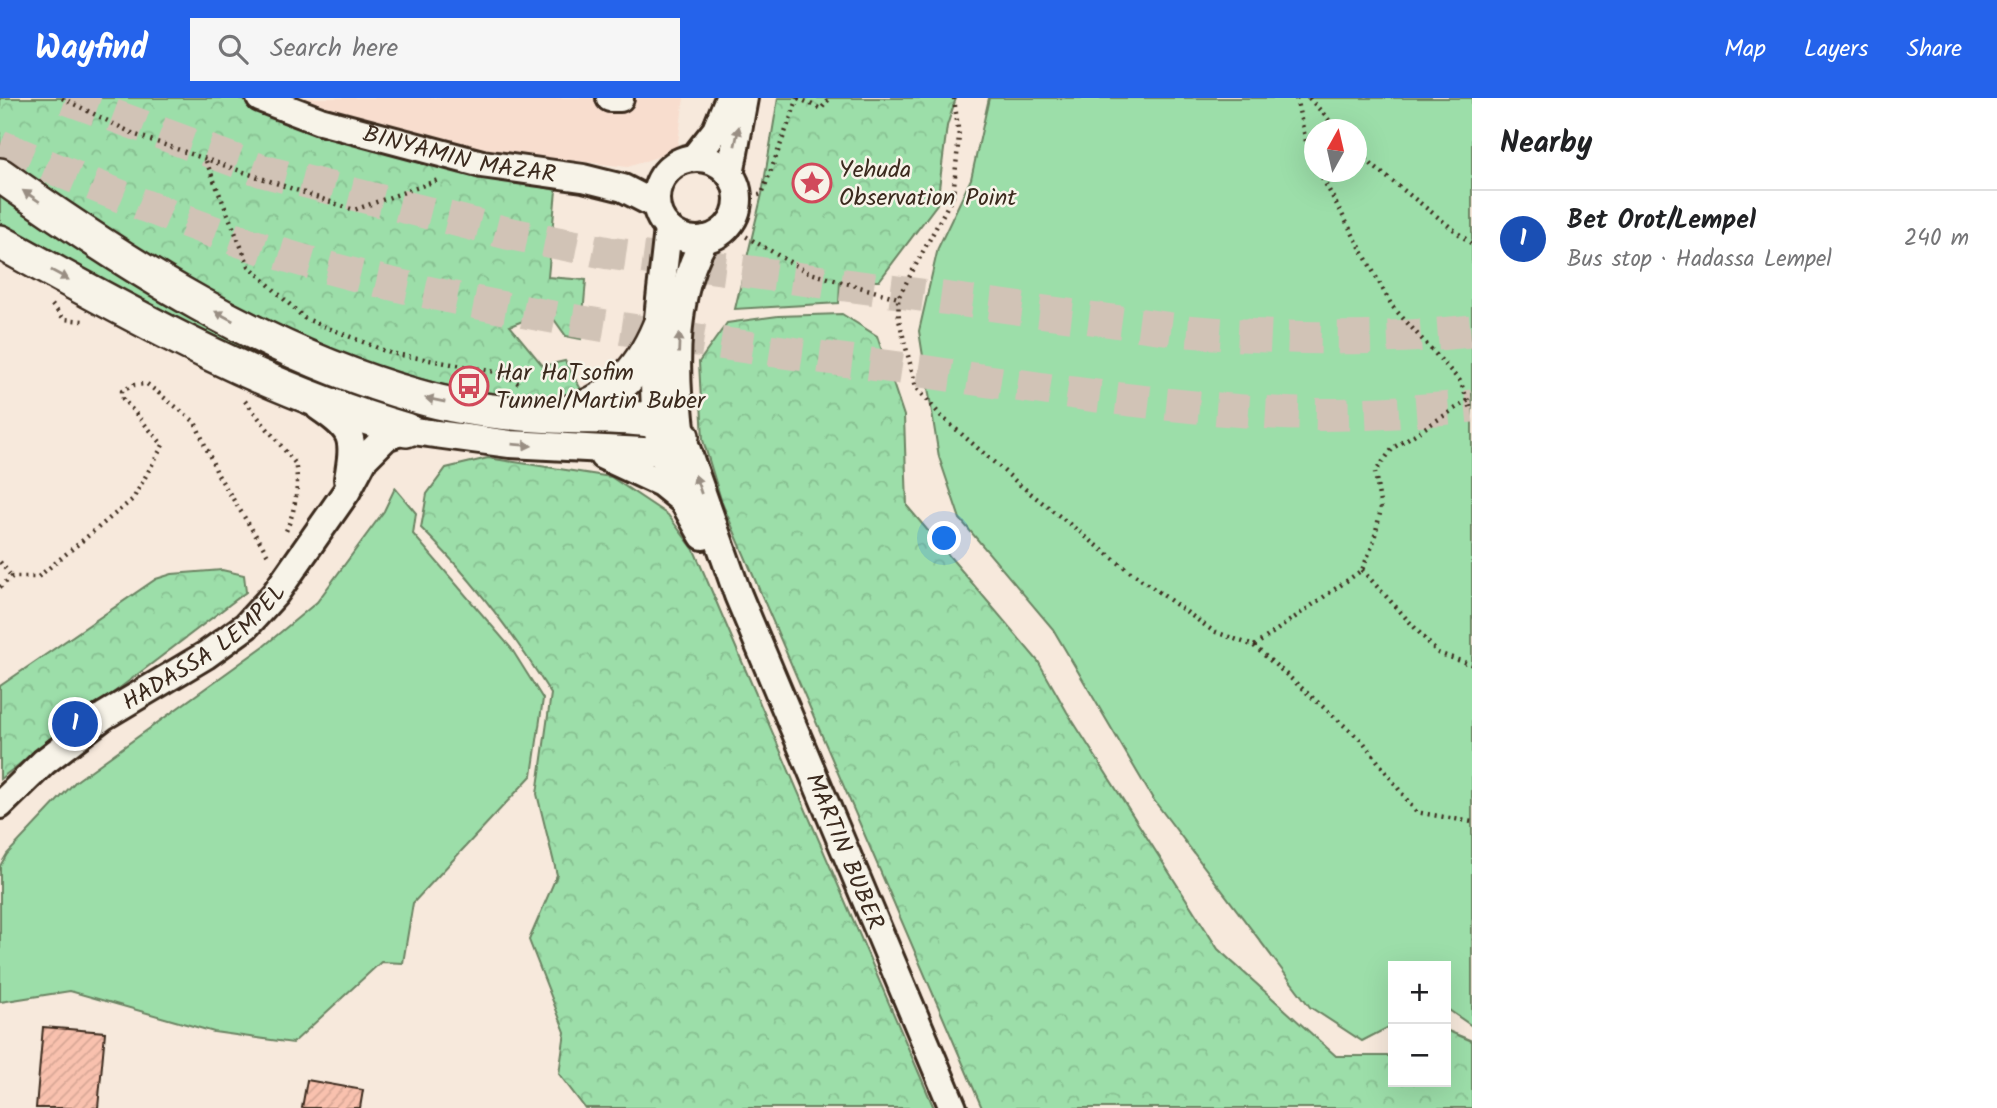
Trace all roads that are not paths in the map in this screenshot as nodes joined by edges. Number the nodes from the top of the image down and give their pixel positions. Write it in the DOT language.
graph roads {
  1 [pos="260,98"];
  2 [pos="610,98"];
  3 [pos="620,98"];
  4 [pos="729,98"];
  5 [pos="744,98"];
  6 [pos="694,158"];
  7 [pos="668,168"];
  8 [pos="730,174"];
  9 [pos="0,175"];
  10 [pos="583,178"];
  11 [pos="662,217"];
  12 [pos="705,239"];
  13 [pos="0,242"];
  14 [pos="659,327"];
  15 [pos="304,396"];
  16 [pos="541,404"];
  17 [pos="406,430"];
  18 [pos="667,436"];
  19 [pos="592,451"];
  20 [pos="346,491"];
  21 [pos="685,503"];
  22 [pos="738,595"];
  23 [pos="0,805"];
  24 [pos="953,1108"];
  1 -- 10 [label="street, BINYAMIN MAZAR"];
  2 -- 3 [label="street"];
  4 -- 6 [label="street"];
  8 -- 5 [label="street, one-way"];
  6 -- 7 [label="street"];
  6 -- 8 [label="street"];
  7 -- 10 [label="street, BINYAMIN MAZAR"];
  7 -- 11 [label="street"];
  8 -- 12 [label="street"];
  16 -- 9 [label="main road, one-way"];
  10 -- 11 [label="street, BINYAMIN MAZAR"];
  11 -- 12 [label="street"];
  11 -- 14 [label="street, MARTIN BUBER"];
  18 -- 12 [label="street, MARTIN BUBER, one-way"];
  13 -- 15 [label="main road, one-way"];
  14 -- 16 [label="main road"];
  14 -- 18 [label="street, MARTIN BUBER"];
  15 -- 17 [label="main road"];
  15 -- 20 [label="street, HADASSA LEMPEL"];
  16 -- 18 [label="main road"];
  17 -- 19 [label="street, one-way"];
  17 -- 20 [label="street, HADASSA LEMPEL"];
  18 -- 19 [label="street"];
  18 -- 21 [label="street, MARTIN BUBER"];
  22 -- 18 [label="street, MARTIN BUBER, one-way"];
  19 -- 21 [label="street"];
  20 -- 23 [label="street, HADASSA LEMPEL"];
  21 -- 22 [label="street, MARTIN BUBER"];
  22 -- 24 [label="street, MARTIN BUBER"];
}
